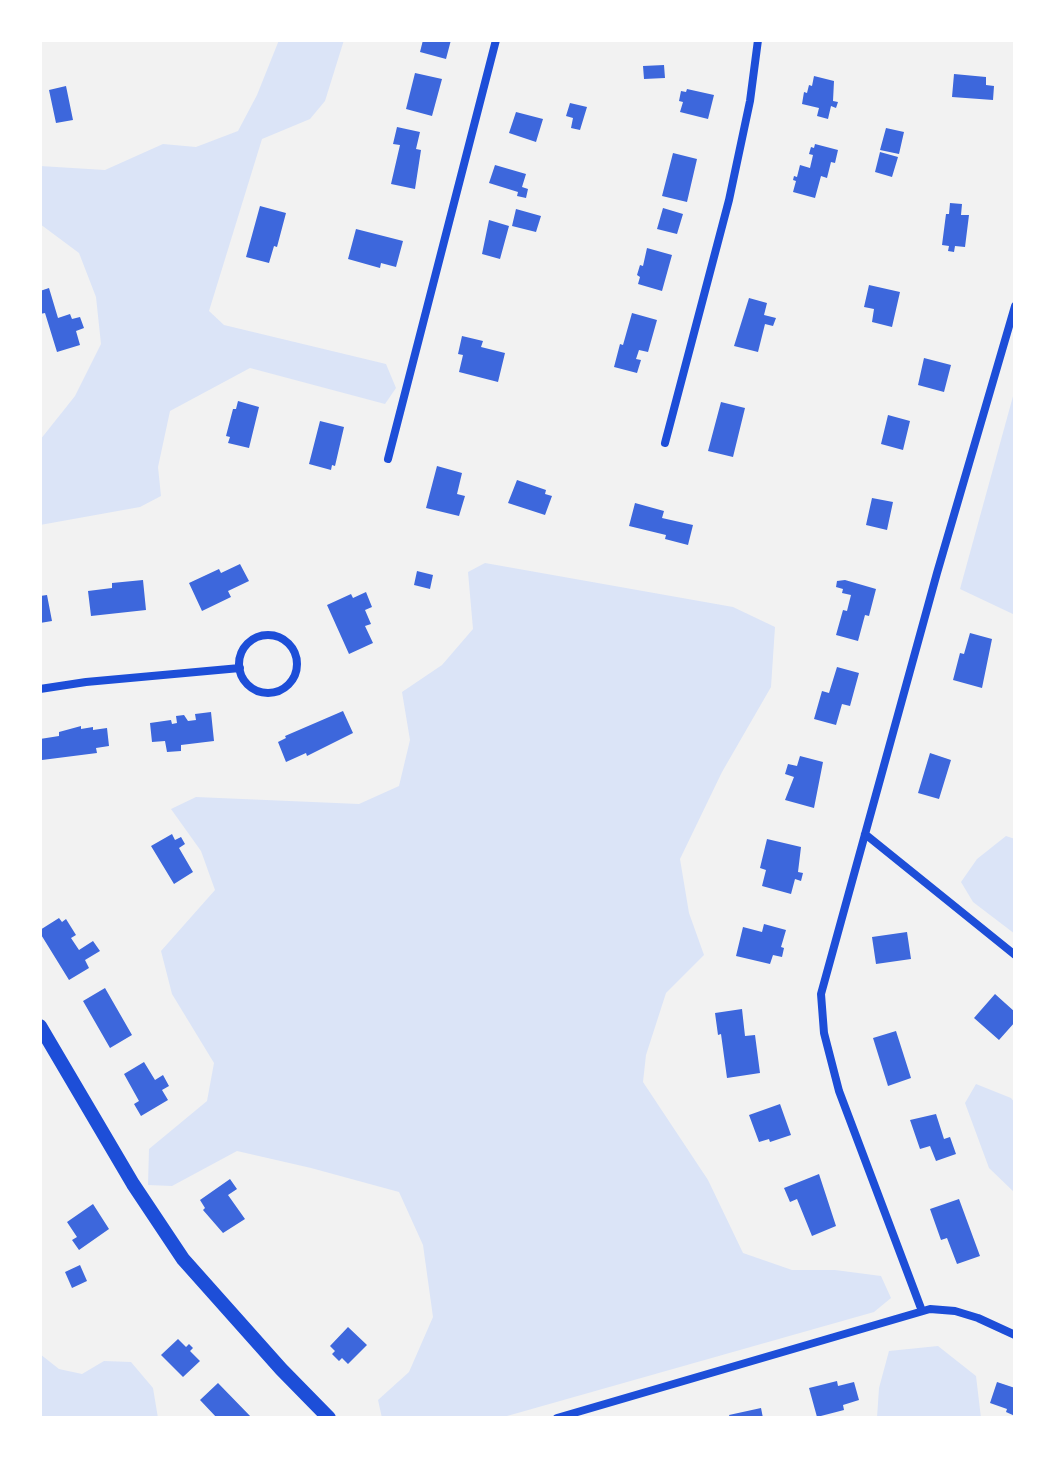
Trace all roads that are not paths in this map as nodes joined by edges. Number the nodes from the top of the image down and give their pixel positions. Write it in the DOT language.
graph roads {
  1 [pos="496,40"];
  2 [pos="758,40"];
  3 [pos="1015,306"];
  4 [pos="665,443"];
  5 [pos="388,459"];
  6 [pos="240,668"];
  7 [pos="40,689"];
  8 [pos="865,834"];
  9 [pos="1015,955"];
  10 [pos="40,1026"];
  11 [pos="922,1311"];
  12 [pos="1015,1335"];
  13 [pos="329,1418"];
  14 [pos="557,1418"];
  1 -- 5 [label="street"];
  2 -- 4 [label="street"];
  3 -- 8 [label="street"];
  6 -- 6 [label="street"];
  6 -- 7 [label="street"];
  8 -- 9 [label="street"];
  8 -- 11 [label="street"];
  10 -- 13 [label="street"];
  11 -- 12 [label="street"];
  11 -- 14 [label="street"];
}
